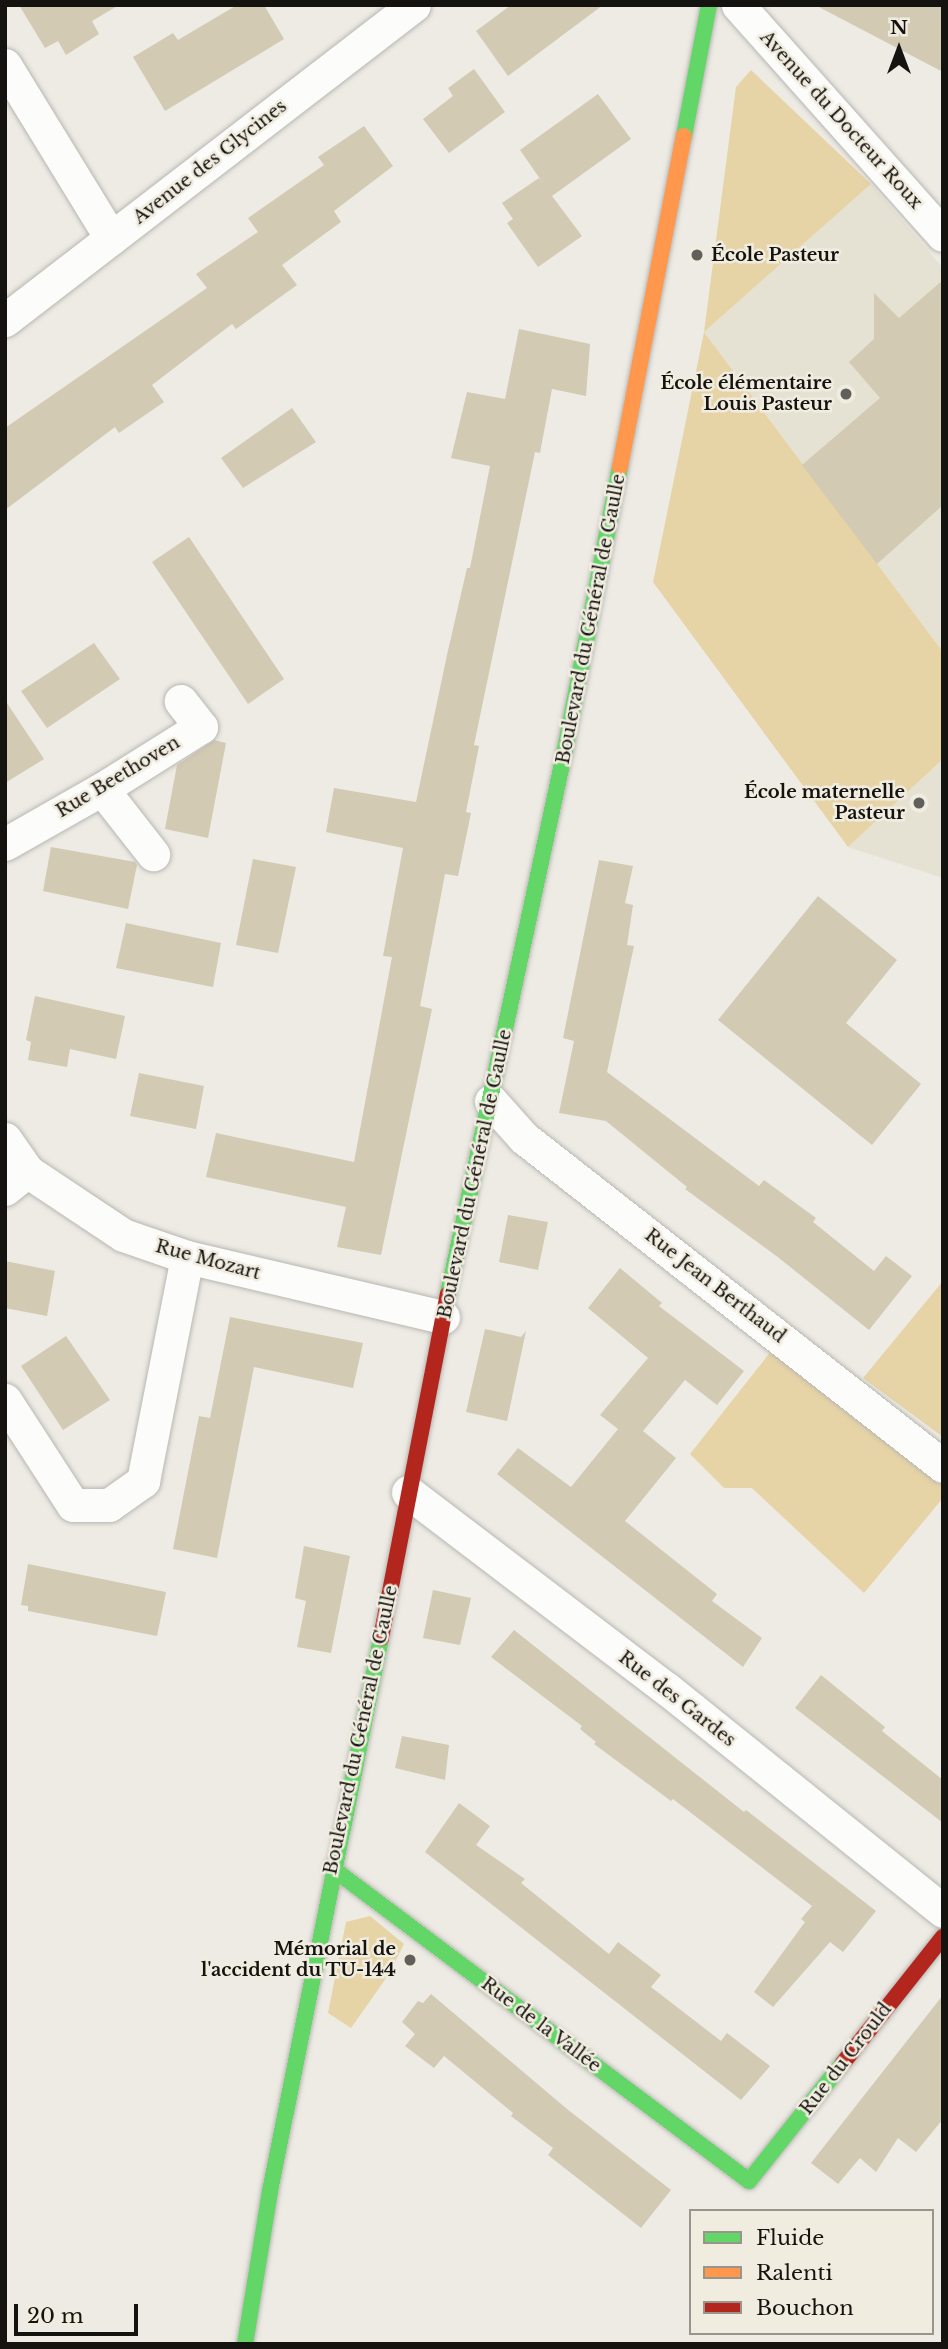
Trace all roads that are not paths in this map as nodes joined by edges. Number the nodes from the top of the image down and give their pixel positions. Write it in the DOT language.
graph roads {
  1 [pos="414,5"];
  2 [pos="709,5"];
  3 [pos="738,5"];
  4 [pos="5,65"];
  5 [pos="943,235"];
  6 [pos="111,238"];
  7 [pos="5,320"];
  8 [pos="181,701"];
  9 [pos="102,789"];
  10 [pos="5,844"];
  11 [pos="153,854"];
  12 [pos="491,1101"];
  13 [pos="5,1139"];
  14 [pos="16,1180"];
  15 [pos="187,1257"];
  16 [pos="443,1317"];
  17 [pos="5,1400"];
  18 [pos="943,1466"];
  19 [pos="408,1492"];
  20 [pos="332,1868"];
  21 [pos="943,1911"];
  22 [pos="943,1937"];
  23 [pos="749,2181"];
  24 [pos="245,2344"];
  1 -- 6 [label="street, Avenue des Glycines"];
  2 -- 12 [label="street, Boulevard du Général de Gaulle"];
  3 -- 5 [label="street, Avenue du Docteur Roux"];
  4 -- 6 [label="street"];
  6 -- 7 [label="street, Avenue des Glycines"];
  8 -- 9 [label="street, Rue Beethoven"];
  9 -- 10 [label="street, Rue Beethoven"];
  9 -- 11 [label="street"];
  12 -- 16 [label="street, Boulevard du Général de Gaulle"];
  12 -- 18 [label="street, Rue Jean Berthaud"];
  13 -- 14 [label="street, Rue Mozart"];
  14 -- 15 [label="street, Rue Mozart"];
  15 -- 16 [label="street, Rue Mozart"];
  15 -- 17 [label="street"];
  16 -- 19 [label="street, Boulevard du Général de Gaulle"];
  19 -- 20 [label="street, Boulevard du Général de Gaulle"];
  19 -- 21 [label="street, Rue des Gardes"];
  20 -- 23 [label="street, Rue de la Vallée"];
  20 -- 24 [label="street, Boulevard du Général de Gaulle"];
  22 -- 23 [label="street, Rue du Crould"];
}
